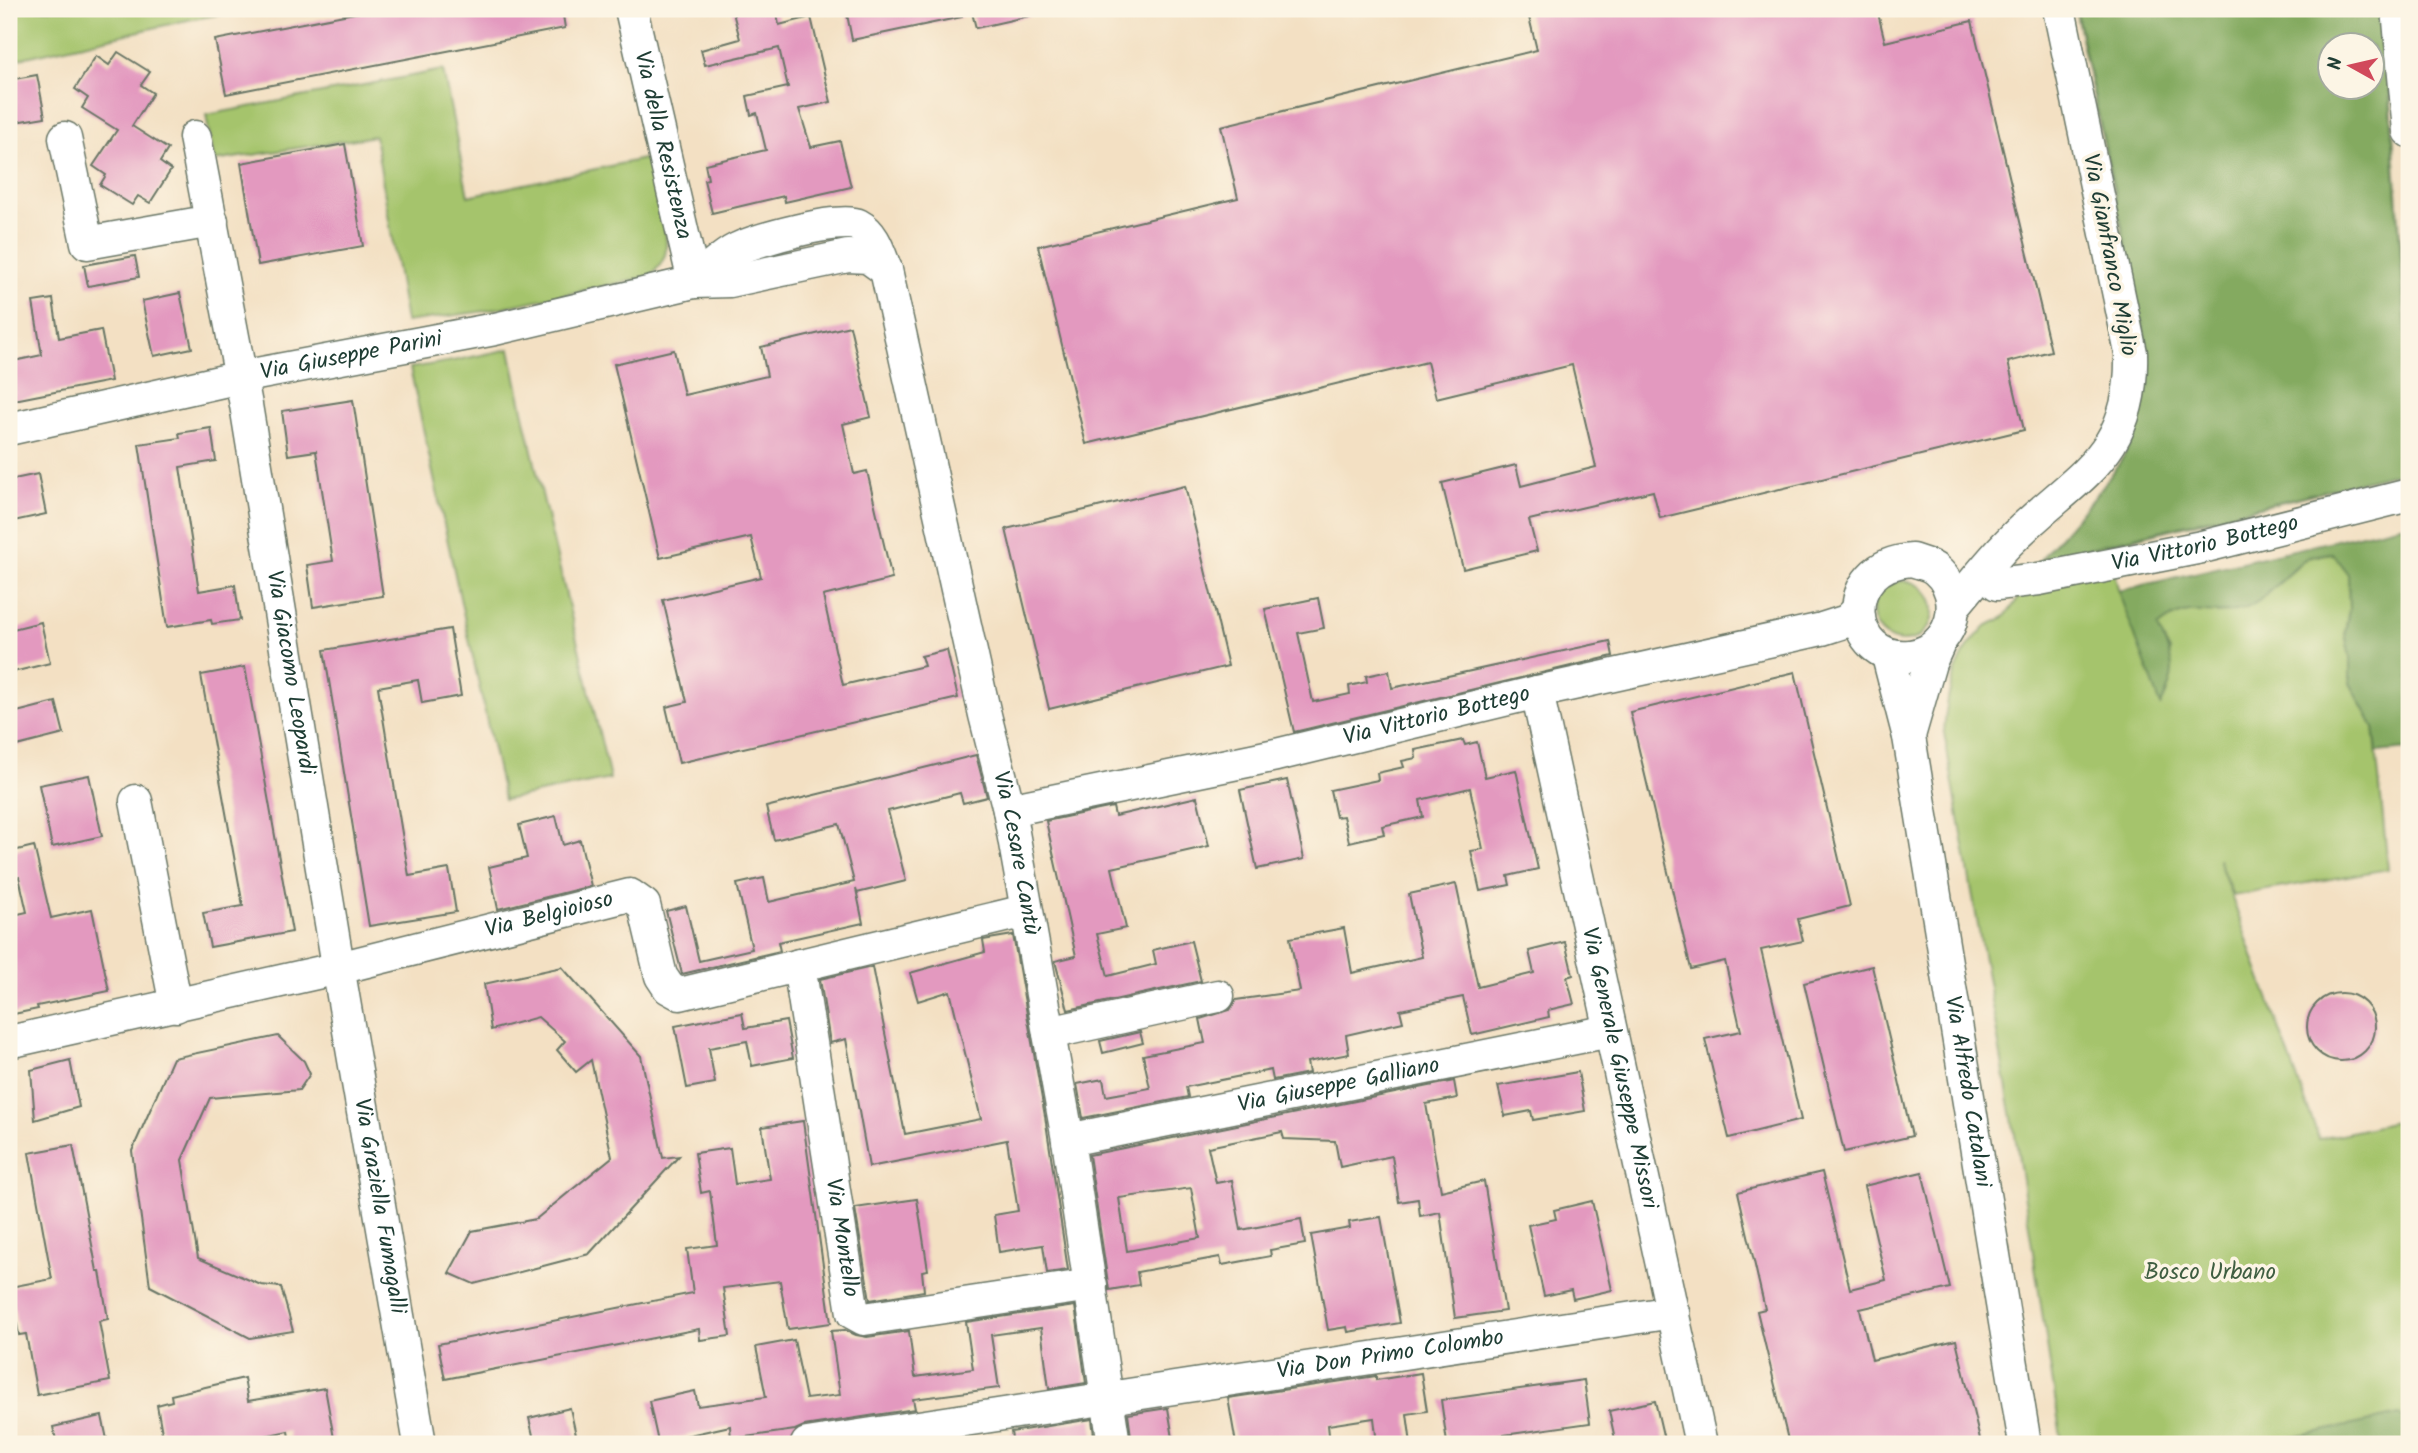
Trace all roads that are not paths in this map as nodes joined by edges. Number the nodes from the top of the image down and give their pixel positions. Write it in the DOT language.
graph roads {
  1 [pos="631,9"];
  2 [pos="2059,9"];
  3 [pos="2398,9"];
  4 [pos="2409,131"];
  5 [pos="195,137"];
  6 [pos="65,138"];
  7 [pos="212,221"];
  8 [pos="886,270"];
  9 [pos="694,282"];
  10 [pos="241,377"];
  11 [pos="9,429"];
  12 [pos="2408,495"];
  13 [pos="2010,541"];
  14 [pos="1936,569"];
  15 [pos="1997,584"];
  16 [pos="1953,607"];
  17 [pos="1858,610"];
  18 [pos="1940,641"];
  19 [pos="1888,656"];
  20 [pos="1537,692"];
  21 [pos="1909,737"];
  22 [pos="136,801"];
  23 [pos="1009,810"];
  24 [pos="1025,911"];
  25 [pos="799,965"];
  26 [pos="339,968"];
  27 [pos="1218,996"];
  28 [pos="176,1006"];
  29 [pos="1610,1031"];
  30 [pos="1049,1033"];
  31 [pos="9,1042"];
  32 [pos="1068,1140"];
  33 [pos="1091,1285"];
  34 [pos="1673,1312"];
  35 [pos="1108,1398"];
  36 [pos="420,1444"];
  37 [pos="807,1444"];
  38 [pos="1114,1444"];
  39 [pos="1701,1444"];
  40 [pos="2025,1444"];
  1 -- 9 [label="street, Via della Resistenza"];
  2 -- 13 [label="street, Via Gianfranco Miglio"];
  3 -- 4 [label="street"];
  5 -- 7 [label="street, Via Giacomo Leopardi"];
  6 -- 7 [label="street"];
  7 -- 10 [label="street, Via Giacomo Leopardi"];
  8 -- 9 [label="street, Via Giuseppe Parini"];
  8 -- 23 [label="street, Via Cesare Cantù"];
  9 -- 10 [label="street, Via Giuseppe Parini"];
  10 -- 11 [label="street, Via Giuseppe Parini"];
  10 -- 26 [label="street, Via Giacomo Leopardi"];
  12 -- 15 [label="street, Via Vittorio Bottego"];
  13 -- 14 [label="street, Via Gianfranco Miglio"];
  13 -- 16 [label="street, Via Gianfranco Miglio"];
  14 -- 16 [label="street"];
  14 -- 17 [label="street"];
  16 -- 18 [label="street"];
  17 -- 19 [label="street"];
  17 -- 20 [label="street, Via Vittorio Bottego"];
  18 -- 19 [label="street"];
  18 -- 21 [label="street, Via Alfredo Catalani"];
  19 -- 21 [label="street, Via Alfredo Catalani"];
  20 -- 23 [label="street, Via Vittorio Bottego"];
  20 -- 29 [label="street, Via Generale Giuseppe Missori"];
  21 -- 40 [label="street, Via Alfredo Catalani"];
  22 -- 28 [label="street"];
  23 -- 24 [label="street, Via Cesare Cantù"];
  24 -- 25 [label="street, Via Belgioioso"];
  24 -- 30 [label="street, Via Cesare Cantù"];
  25 -- 26 [label="street, Via Belgioioso"];
  25 -- 33 [label="street, Via Montello"];
  26 -- 28 [label="street, Via Belgioioso"];
  26 -- 36 [label="street, Via Graziella Fumagalli"];
  27 -- 30 [label="street"];
  28 -- 31 [label="street, Via Belgioioso"];
  29 -- 32 [label="street, Via Giuseppe Galliano"];
  29 -- 34 [label="street, Via Generale Giuseppe Missori"];
  30 -- 32 [label="street, Via Cesare Cantù"];
  32 -- 33 [label="street, Via Cesare Cantù"];
  33 -- 35 [label="street, Via Cesare Cantù"];
  34 -- 35 [label="street, Via Don Primo Colombo"];
  34 -- 39 [label="street, Via Generale Giuseppe Missori"];
  35 -- 37 [label="street, Via Don Primo Colombo"];
  35 -- 38 [label="street, Via Cesare Cantù"];
}
